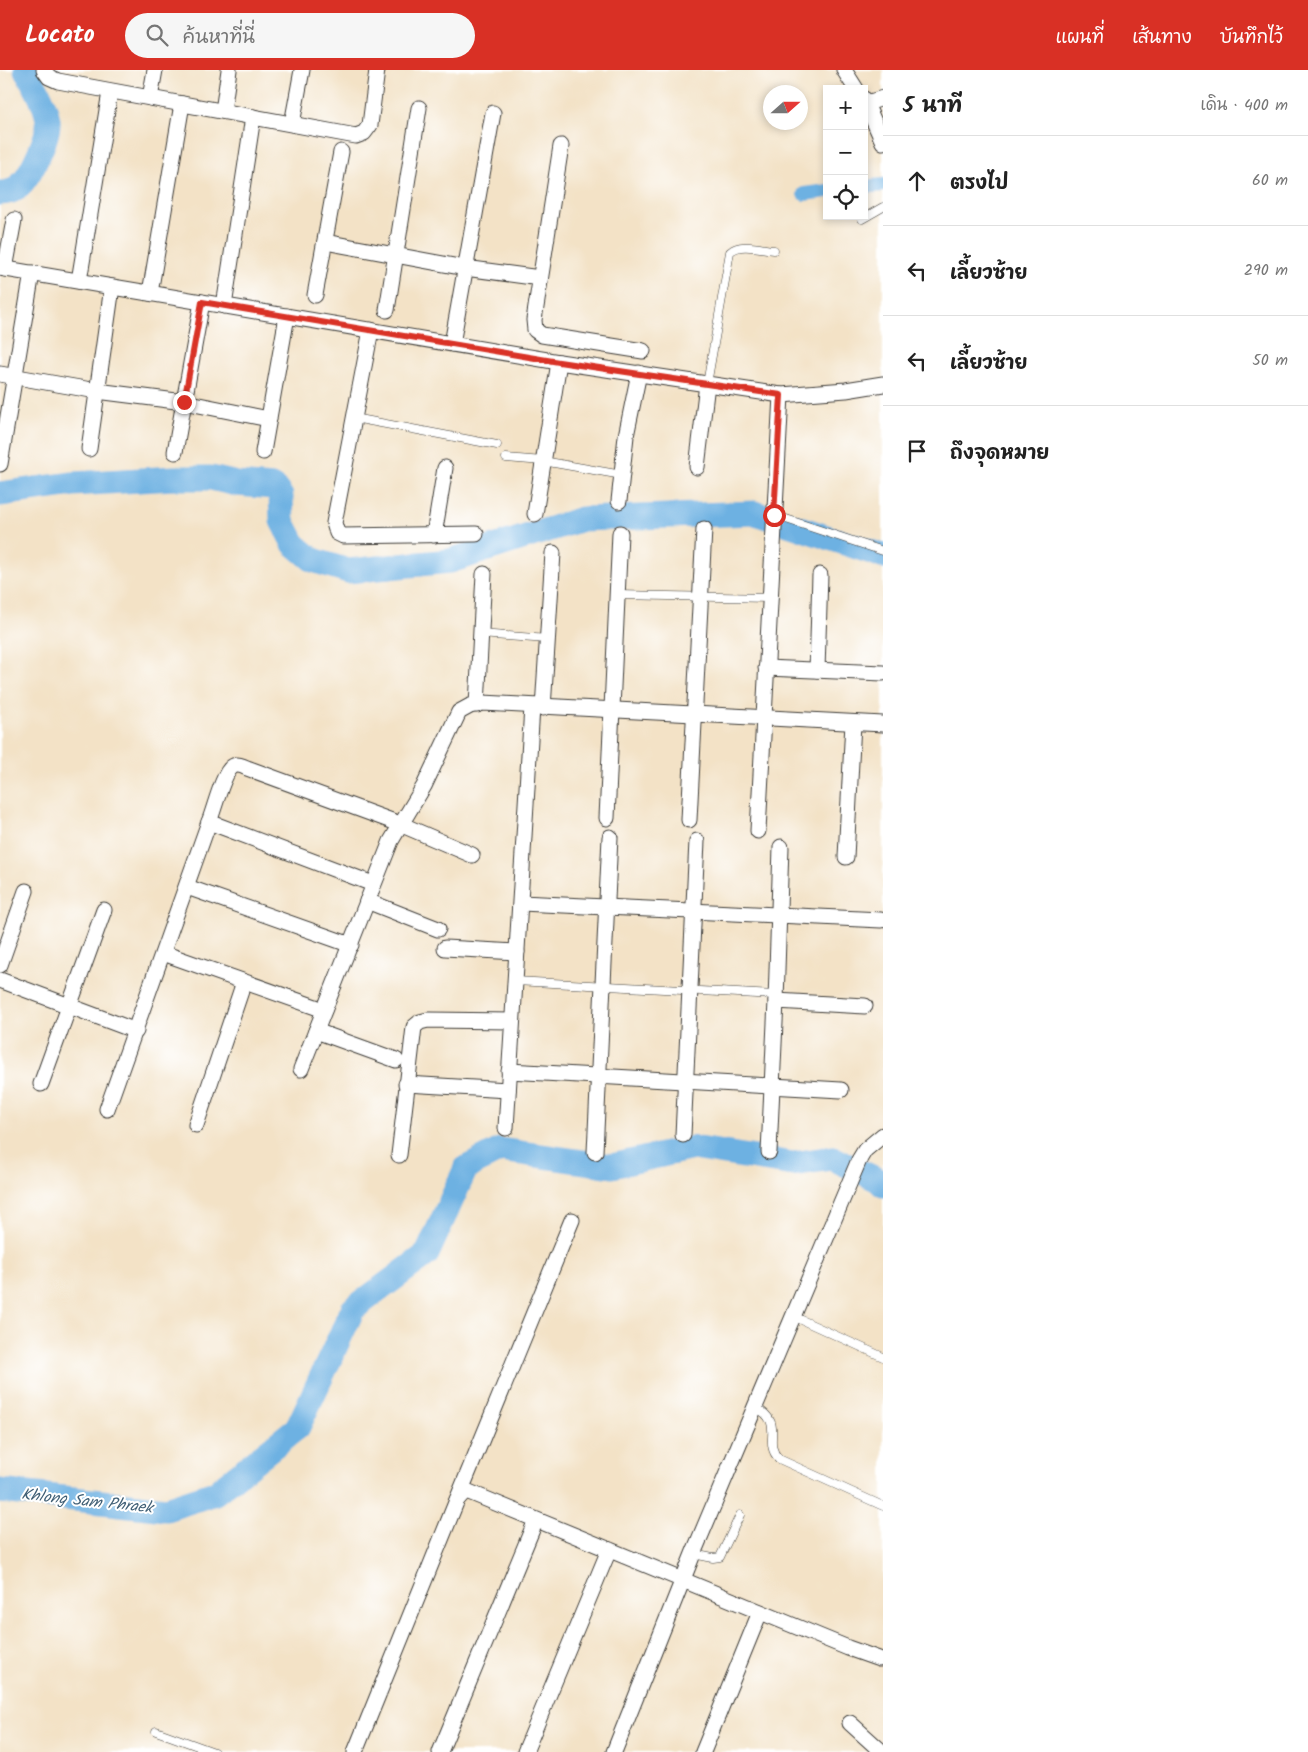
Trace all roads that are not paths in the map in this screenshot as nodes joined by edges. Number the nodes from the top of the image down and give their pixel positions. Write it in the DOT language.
graph roads {
  1 [pos="44,70"];
  2 [pos="155,70"];
  3 [pos="229,70"];
  4 [pos="302,70"];
  5 [pos="377,70"];
  6 [pos="844,70"];
  7 [pos="79,77"];
  8 [pos="853,85"];
  9 [pos="110,92"];
  10 [pos="150,98"];
  11 [pos="883,98"];
  12 [pos="868,101"];
  13 [pos="182,104"];
  14 [pos="868,105"];
  15 [pos="419,108"];
  16 [pos="223,112"];
  17 [pos="493,113"];
  18 [pos="253,117"];
  19 [pos="292,124"];
  20 [pos="883,142"];
  21 [pos="561,146"];
  22 [pos="341,152"];
  23 [pos="883,207"];
  24 [pos="868,215"];
  25 [pos="14,220"];
  26 [pos="325,242"];
  27 [pos="774,250"];
  28 [pos="395,255"];
  29 [pos="2,268"];
  30 [pos="465,268"];
  31 [pos="32,274"];
  32 [pos="540,278"];
  33 [pos="78,281"];
  34 [pos="112,287"];
  35 [pos="150,293"];
  36 [pos="315,295"];
  37 [pos="202,302"];
  38 [pos="224,306"];
  39 [pos="387,310"];
  40 [pos="287,316"];
  41 [pos="371,330"];
  42 [pos="452,344"];
  43 [pos="643,352"];
  44 [pos="559,362"];
  45 [pos="639,373"];
  46 [pos="8,375"];
  47 [pos="707,384"];
  48 [pos="883,384"];
  49 [pos="97,391"];
  50 [pos="781,395"];
  51 [pos="184,402"];
  52 [pos="354,418"];
  53 [pos="268,419"];
  54 [pos="497,445"];
  55 [pos="89,449"];
  56 [pos="175,452"];
  57 [pos="262,452"];
  58 [pos="506,458"];
  59 [pos="543,461"];
  60 [pos="0,464"];
  61 [pos="697,467"];
  62 [pos="444,468"];
  63 [pos="622,475"];
  64 [pos="620,501"];
  65 [pos="535,514"];
  66 [pos="774,515"];
  67 [pos="704,529"];
  68 [pos="620,533"];
  69 [pos="434,534"];
  70 [pos="476,534"];
  71 [pos="883,552"];
  72 [pos="553,553"];
  73 [pos="484,574"];
  74 [pos="820,575"];
  75 [pos="617,595"];
  76 [pos="700,596"];
  77 [pos="770,598"];
  78 [pos="480,634"];
  79 [pos="548,640"];
  80 [pos="766,668"];
  81 [pos="817,670"];
  82 [pos="883,673"];
  83 [pos="477,705"];
  84 [pos="538,707"];
  85 [pos="613,710"];
  86 [pos="696,716"];
  87 [pos="763,719"];
  88 [pos="853,723"];
  89 [pos="883,724"];
  90 [pos="607,818"];
  91 [pos="689,820"];
  92 [pos="209,822"];
  93 [pos="400,824"];
  94 [pos="758,831"];
  95 [pos="610,837"];
  96 [pos="697,841"];
  97 [pos="781,846"];
  98 [pos="472,855"];
  99 [pos="846,857"];
  100 [pos="373,884"];
  101 [pos="187,886"];
  102 [pos="26,891"];
  103 [pos="367,901"];
  104 [pos="521,903"];
  105 [pos="607,906"];
  106 [pos="104,910"];
  107 [pos="693,912"];
  108 [pos="780,915"];
  109 [pos="881,920"];
  110 [pos="0,921"];
  111 [pos="15,926"];
  112 [pos="438,929"];
  113 [pos="351,945"];
  114 [pos="445,948"];
  115 [pos="517,952"];
  116 [pos="163,953"];
  117 [pos="0,965"];
  118 [pos="0,980"];
  119 [pos="515,981"];
  120 [pos="244,982"];
  121 [pos="603,987"];
  122 [pos="690,992"];
  123 [pos="776,998"];
  124 [pos="70,1006"];
  125 [pos="865,1006"];
  126 [pos="324,1010"];
  127 [pos="512,1021"];
  128 [pos="136,1031"];
  129 [pos="316,1031"];
  130 [pos="396,1060"];
  131 [pos="301,1069"];
  132 [pos="509,1071"];
  133 [pos="600,1074"];
  134 [pos="684,1080"];
  135 [pos="41,1084"];
  136 [pos="406,1084"];
  137 [pos="772,1084"];
  138 [pos="508,1090"];
  139 [pos="841,1090"];
  140 [pos="108,1109"];
  141 [pos="196,1125"];
  142 [pos="506,1128"];
  143 [pos="883,1135"];
  144 [pos="682,1136"];
  145 [pos="595,1152"];
  146 [pos="769,1152"];
  147 [pos="399,1156"];
  148 [pos="572,1220"];
  149 [pos="793,1316"];
  150 [pos="883,1357"];
  151 [pos="755,1407"];
  152 [pos="457,1500"];
  153 [pos="883,1506"];
  154 [pos="740,1515"];
  155 [pos="536,1520"];
  156 [pos="609,1550"];
  157 [pos="694,1554"];
  158 [pos="684,1580"];
  159 [pos="760,1612"];
  160 [pos="879,1659"];
  161 [pos="850,1723"];
  162 [pos="156,1731"];
  163 [pos="214,1752"];
  164 [pos="355,1752"];
  165 [pos="440,1752"];
  166 [pos="525,1752"];
  167 [pos="614,1752"];
  168 [pos="703,1752"];
  169 [pos="882,1752"];
  1 -- 7 [label="street"];
  2 -- 10 [label="street"];
  3 -- 16 [label="street"];
  4 -- 19 [label="street"];
  5 -- 19 [label="street"];
  6 -- 8 [label="street"];
  7 -- 9 [label="street"];
  9 -- 10 [label="street"];
  9 -- 33 [label="street"];
  10 -- 13 [label="street"];
  11 -- 12 [label="street"];
  13 -- 16 [label="street"];
  13 -- 35 [label="street"];
  14 -- 20 [label="street"];
  15 -- 28 [label="street"];
  16 -- 18 [label="street"];
  17 -- 30 [label="street"];
  18 -- 19 [label="street"];
  18 -- 38 [label="street"];
  21 -- 32 [label="street"];
  22 -- 26 [label="street"];
  23 -- 24 [label="lane"];
  25 -- 29 [label="street"];
  26 -- 28 [label="street"];
  26 -- 36 [label="street"];
  27 -- 47 [label="lane"];
  28 -- 30 [label="street"];
  28 -- 39 [label="street"];
  29 -- 31 [label="street"];
  30 -- 32 [label="street"];
  30 -- 42 [label="street"];
  31 -- 33 [label="street"];
  31 -- 46 [label="street"];
  32 -- 43 [label="street"];
  33 -- 34 [label="street"];
  34 -- 35 [label="street"];
  34 -- 49 [label="street"];
  35 -- 37 [label="street"];
  37 -- 38 [label="street"];
  37 -- 51 [label="street"];
  38 -- 40 [label="street"];
  40 -- 41 [label="street"];
  40 -- 53 [label="street"];
  41 -- 42 [label="street"];
  41 -- 52 [label="street"];
  42 -- 44 [label="street"];
  44 -- 45 [label="street"];
  44 -- 59 [label="street"];
  45 -- 47 [label="street"];
  45 -- 63 [label="street"];
  46 -- 49 [label="street"];
  46 -- 60 [label="street"];
  47 -- 50 [label="street"];
  47 -- 61 [label="street"];
  48 -- 50 [label="street"];
  49 -- 51 [label="street"];
  49 -- 55 [label="street"];
  50 -- 66 [label="street"];
  51 -- 53 [label="street"];
  51 -- 56 [label="street"];
  52 -- 54 [label="lane"];
  52 -- 69 [label="street"];
  53 -- 57 [label="street"];
  58 -- 59 [label="lane"];
  59 -- 63 [label="lane"];
  59 -- 65 [label="street"];
  62 -- 69 [label="street"];
  63 -- 64 [label="street"];
  66 -- 71 [label="lane"];
  66 -- 77 [label="street"];
  67 -- 76 [label="street"];
  68 -- 75 [label="street"];
  69 -- 70 [label="street"];
  72 -- 79 [label="street"];
  73 -- 78 [label="street"];
  74 -- 81 [label="street"];
  75 -- 76 [label="lane"];
  75 -- 85 [label="street"];
  76 -- 77 [label="lane"];
  76 -- 86 [label="street"];
  77 -- 80 [label="street"];
  78 -- 79 [label="lane"];
  78 -- 83 [label="street"];
  79 -- 84 [label="street"];
  80 -- 81 [label="street"];
  80 -- 87 [label="street"];
  81 -- 82 [label="street"];
  83 -- 84 [label="street"];
  83 -- 93 [label="street"];
  84 -- 85 [label="street"];
  84 -- 104 [label="street"];
  85 -- 86 [label="street"];
  85 -- 90 [label="street"];
  86 -- 87 [label="street"];
  86 -- 91 [label="street"];
  87 -- 88 [label="street"];
  87 -- 94 [label="street"];
  88 -- 89 [label="street"];
  88 -- 99 [label="street"];
  92 -- 93 [label="street"];
  92 -- 100 [label="street"];
  92 -- 101 [label="street"];
  93 -- 98 [label="street"];
  93 -- 100 [label="street"];
  95 -- 105 [label="street"];
  96 -- 107 [label="street"];
  97 -- 108 [label="street"];
  100 -- 103 [label="street"];
  101 -- 113 [label="street"];
  101 -- 116 [label="street"];
  102 -- 111 [label="street"];
  103 -- 112 [label="street"];
  103 -- 113 [label="street"];
  104 -- 105 [label="street"];
  104 -- 115 [label="street"];
  105 -- 107 [label="street"];
  105 -- 121 [label="street"];
  106 -- 124 [label="street"];
  107 -- 108 [label="street"];
  107 -- 122 [label="street"];
  108 -- 109 [label="street"];
  108 -- 123 [label="street"];
  110 -- 111 [label="street"];
  111 -- 117 [label="street"];
  113 -- 126 [label="street"];
  114 -- 115 [label="street"];
  115 -- 119 [label="street"];
  116 -- 120 [label="street"];
  116 -- 128 [label="street"];
  118 -- 124 [label="street"];
  119 -- 121 [label="lane"];
  119 -- 127 [label="street"];
  120 -- 126 [label="street"];
  120 -- 141 [label="street"];
  121 -- 122 [label="lane"];
  121 -- 133 [label="street"];
  122 -- 123 [label="lane"];
  122 -- 134 [label="street"];
  123 -- 125 [label="street"];
  123 -- 137 [label="street"];
  124 -- 128 [label="street"];
  124 -- 135 [label="street"];
  126 -- 129 [label="street"];
  127 -- 132 [label="street"];
  127 -- 136 [label="street"];
  128 -- 140 [label="street"];
  129 -- 130 [label="street"];
  129 -- 131 [label="street"];
  132 -- 133 [label="street"];
  132 -- 138 [label="street"];
  133 -- 134 [label="street"];
  133 -- 145 [label="street"];
  134 -- 137 [label="street"];
  134 -- 144 [label="street"];
  136 -- 138 [label="street"];
  136 -- 147 [label="street"];
  137 -- 139 [label="street"];
  137 -- 146 [label="street"];
  138 -- 142 [label="street"];
  143 -- 149 [label="street"];
  148 -- 152 [label="street"];
  149 -- 150 [label="lane"];
  149 -- 151 [label="street"];
  151 -- 153 [label="lane"];
  151 -- 157 [label="street"];
  152 -- 155 [label="street"];
  152 -- 164 [label="street"];
  154 -- 157 [label="lane"];
  155 -- 156 [label="street"];
  155 -- 165 [label="street"];
  156 -- 158 [label="street"];
  156 -- 166 [label="street"];
  157 -- 158 [label="street"];
  158 -- 159 [label="street"];
  158 -- 167 [label="street"];
  159 -- 160 [label="street"];
  159 -- 168 [label="street"];
  161 -- 169 [label="street"];
  162 -- 163 [label="lane"];
}
